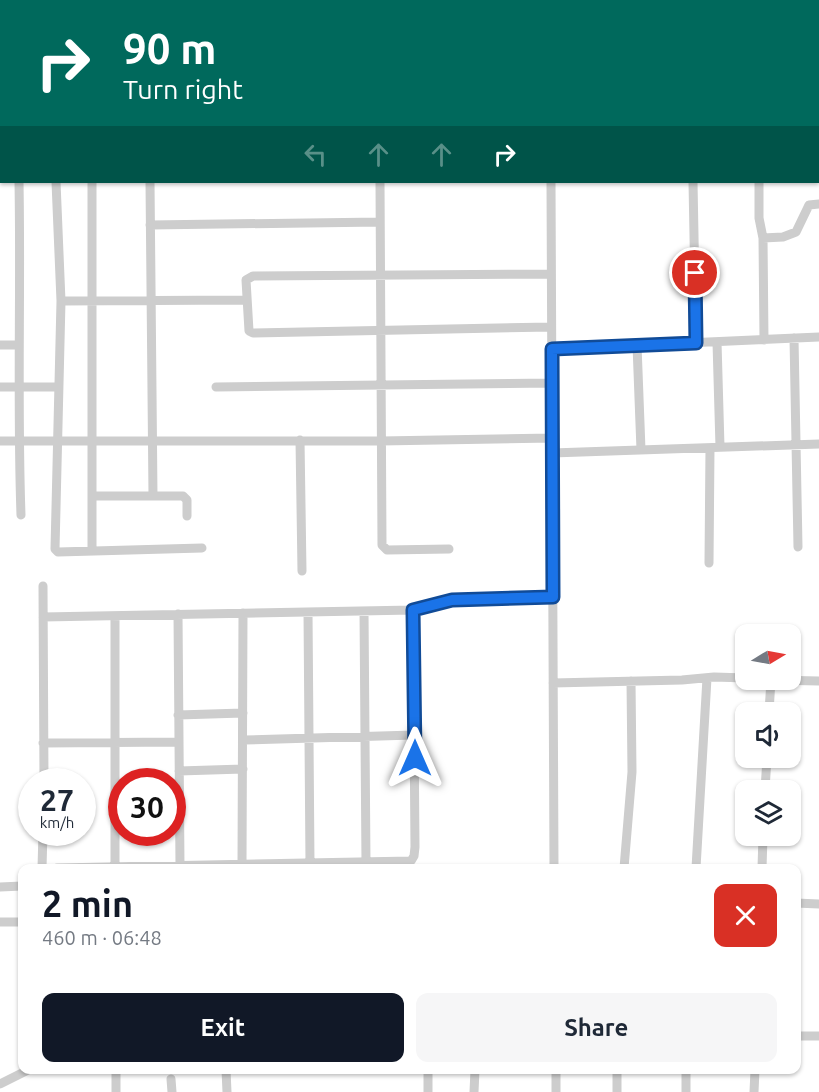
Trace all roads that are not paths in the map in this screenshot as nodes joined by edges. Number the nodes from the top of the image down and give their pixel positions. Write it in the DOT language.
graph roads {
  1 [pos="19,183"];
  2 [pos="56,183"];
  3 [pos="92,183"];
  4 [pos="150,183"];
  5 [pos="380,183"];
  6 [pos="551,183"];
  7 [pos="693,183"];
  8 [pos="759,183"];
  9 [pos="819,204"];
  10 [pos="380,222"];
  11 [pos="150,225"];
  12 [pos="763,238"];
  13 [pos="551,274"];
  14 [pos="381,277"];
  15 [pos="151,299"];
  16 [pos="246,300"];
  17 [pos="60,301"];
  18 [pos="93,301"];
  19 [pos="551,327"];
  20 [pos="381,331"];
  21 [pos="819,337"];
  22 [pos="794,338"];
  23 [pos="764,340"];
  24 [pos="717,342"];
  25 [pos="696,343"];
  26 [pos="0,345"];
  27 [pos="20,345"];
  28 [pos="637,345"];
  29 [pos="552,349"];
  30 [pos="552,383"];
  31 [pos="19,386"];
  32 [pos="381,386"];
  33 [pos="0,387"];
  34 [pos="58,387"];
  35 [pos="216,387"];
  36 [pos="552,438"];
  37 [pos="57,440"];
  38 [pos="300,440"];
  39 [pos="0,441"];
  40 [pos="18,441"];
  41 [pos="93,441"];
  42 [pos="152,441"];
  43 [pos="381,441"];
  44 [pos="819,444"];
  45 [pos="796,445"];
  46 [pos="715,448"];
  47 [pos="641,450"];
  48 [pos="552,453"];
  49 [pos="93,496"];
  50 [pos="153,496"];
  51 [pos="21,515"];
  52 [pos="187,516"];
  53 [pos="798,547"];
  54 [pos="202,548"];
  55 [pos="449,549"];
  56 [pos="92,551"];
  57 [pos="709,563"];
  58 [pos="302,571"];
  59 [pos="43,586"];
  60 [pos="553,597"];
  61 [pos="413,610"];
  62 [pos="364,611"];
  63 [pos="308,612"];
  64 [pos="243,613"];
  65 [pos="178,615"];
  66 [pos="115,616"];
  67 [pos="43,617"];
  68 [pos="707,678"];
  69 [pos="735,678"];
  70 [pos="631,681"];
  71 [pos="801,681"];
  72 [pos="819,681"];
  73 [pos="553,683"];
  74 [pos="243,713"];
  75 [pos="178,715"];
  76 [pos="414,735"];
  77 [pos="365,736"];
  78 [pos="308,738"];
  79 [pos="244,740"];
  80 [pos="179,742"];
  81 [pos="43,743"];
  82 [pos="115,743"];
  83 [pos="44,768"];
  84 [pos="179,768"];
  85 [pos="243,769"];
  86 [pos="186,771"];
  87 [pos="43,846"];
  88 [pos="180,846"];
  89 [pos="763,846"];
  90 [pos="366,863"];
  91 [pos="42,864"];
  92 [pos="115,864"];
  93 [pos="180,864"];
  94 [pos="242,864"];
  95 [pos="310,864"];
  96 [pos="358,864"];
  97 [pos="554,864"];
  98 [pos="624,864"];
  99 [pos="696,864"];
  100 [pos="762,864"];
  101 [pos="18,886"];
  102 [pos="0,887"];
  103 [pos="801,903"];
  104 [pos="819,904"];
  105 [pos="0,922"];
  106 [pos="18,922"];
  107 [pos="801,1036"];
  108 [pos="819,1036"];
  109 [pos="20,1074"];
  110 [pos="116,1074"];
  111 [pos="226,1074"];
  112 [pos="428,1074"];
  113 [pos="475,1074"];
  114 [pos="556,1074"];
  115 [pos="617,1074"];
  116 [pos="686,1074"];
  117 [pos="755,1074"];
  118 [pos="171,1079"];
  119 [pos="0,1084"];
  120 [pos="116,1092"];
  121 [pos="172,1092"];
  122 [pos="227,1092"];
  123 [pos="428,1092"];
  124 [pos="474,1092"];
  125 [pos="556,1092"];
  126 [pos="617,1092"];
  127 [pos="686,1092"];
  128 [pos="754,1092"];
  1 -- 27 [label="street"];
  2 -- 17 [label="street"];
  3 -- 18 [label="street"];
  4 -- 11 [label="street"];
  5 -- 10 [label="street"];
  6 -- 13 [label="street"];
  7 -- 25 [label="street"];
  8 -- 12 [label="street"];
  9 -- 12 [label="street"];
  10 -- 11 [label="street"];
  10 -- 14 [label="street"];
  11 -- 15 [label="street"];
  12 -- 23 [label="street"];
  13 -- 14 [label="street"];
  13 -- 19 [label="street"];
  14 -- 16 [label="street"];
  14 -- 20 [label="street"];
  15 -- 16 [label="street"];
  15 -- 18 [label="street"];
  15 -- 42 [label="street"];
  16 -- 20 [label="street"];
  17 -- 18 [label="street"];
  17 -- 34 [label="street"];
  18 -- 41 [label="street"];
  19 -- 20 [label="street"];
  19 -- 29 [label="street"];
  20 -- 32 [label="street"];
  21 -- 22 [label="street"];
  22 -- 23 [label="street"];
  22 -- 45 [label="street"];
  23 -- 24 [label="street"];
  24 -- 25 [label="street"];
  24 -- 46 [label="street"];
  25 -- 28 [label="street"];
  26 -- 27 [label="street"];
  27 -- 31 [label="street"];
  28 -- 29 [label="street"];
  28 -- 47 [label="street"];
  29 -- 30 [label="street"];
  30 -- 32 [label="street"];
  30 -- 36 [label="street"];
  31 -- 33 [label="street"];
  31 -- 34 [label="street"];
  31 -- 40 [label="street"];
  32 -- 35 [label="street"];
  32 -- 43 [label="street"];
  34 -- 37 [label="street"];
  36 -- 43 [label="street"];
  36 -- 48 [label="street"];
  37 -- 40 [label="street"];
  37 -- 41 [label="street"];
  37 -- 56 [label="street"];
  38 -- 42 [label="street"];
  38 -- 43 [label="street"];
  38 -- 58 [label="street"];
  39 -- 40 [label="street"];
  40 -- 51 [label="street"];
  41 -- 42 [label="street"];
  41 -- 49 [label="street"];
  42 -- 50 [label="street"];
  43 -- 55 [label="street"];
  44 -- 45 [label="street"];
  45 -- 46 [label="street"];
  45 -- 53 [label="street"];
  46 -- 47 [label="street"];
  46 -- 57 [label="street"];
  47 -- 48 [label="street"];
  48 -- 60 [label="street"];
  49 -- 50 [label="street"];
  49 -- 56 [label="street"];
  50 -- 52 [label="street"];
  54 -- 56 [label="street"];
  59 -- 67 [label="street"];
  60 -- 61 [label="street"];
  60 -- 73 [label="street"];
  61 -- 62 [label="street"];
  61 -- 76 [label="street"];
  62 -- 63 [label="street"];
  62 -- 77 [label="street"];
  63 -- 64 [label="street"];
  63 -- 78 [label="street"];
  64 -- 65 [label="street"];
  64 -- 74 [label="street"];
  65 -- 66 [label="street"];
  65 -- 75 [label="street"];
  66 -- 67 [label="street"];
  66 -- 82 [label="street"];
  67 -- 81 [label="street"];
  68 -- 69 [label="street"];
  68 -- 70 [label="street"];
  68 -- 99 [label="street"];
  70 -- 73 [label="street"];
  70 -- 98 [label="street"];
  71 -- 72 [label="street"];
  73 -- 97 [label="street"];
  74 -- 75 [label="street"];
  74 -- 79 [label="street"];
  75 -- 80 [label="street"];
  76 -- 77 [label="street"];
  76 -- 90 [label="street"];
  77 -- 78 [label="street"];
  77 -- 90 [label="street"];
  78 -- 79 [label="street"];
  78 -- 95 [label="street"];
  79 -- 85 [label="street"];
  80 -- 82 [label="street"];
  80 -- 84 [label="street"];
  81 -- 82 [label="street"];
  81 -- 83 [label="street"];
  82 -- 92 [label="street"];
  85 -- 86 [label="street"];
  85 -- 94 [label="street"];
  87 -- 91 [label="street"];
  88 -- 93 [label="street"];
  89 -- 100 [label="street"];
  90 -- 96 [label="street"];
  101 -- 102 [label="street"];
  103 -- 104 [label="street"];
  105 -- 106 [label="street"];
  107 -- 108 [label="street"];
  109 -- 119 [label="street"];
  110 -- 120 [label="street"];
  111 -- 122 [label="street"];
  112 -- 123 [label="street"];
  113 -- 124 [label="street"];
  114 -- 125 [label="street"];
  115 -- 126 [label="street"];
  116 -- 127 [label="street"];
  117 -- 128 [label="street"];
  118 -- 121 [label="street"];
}
